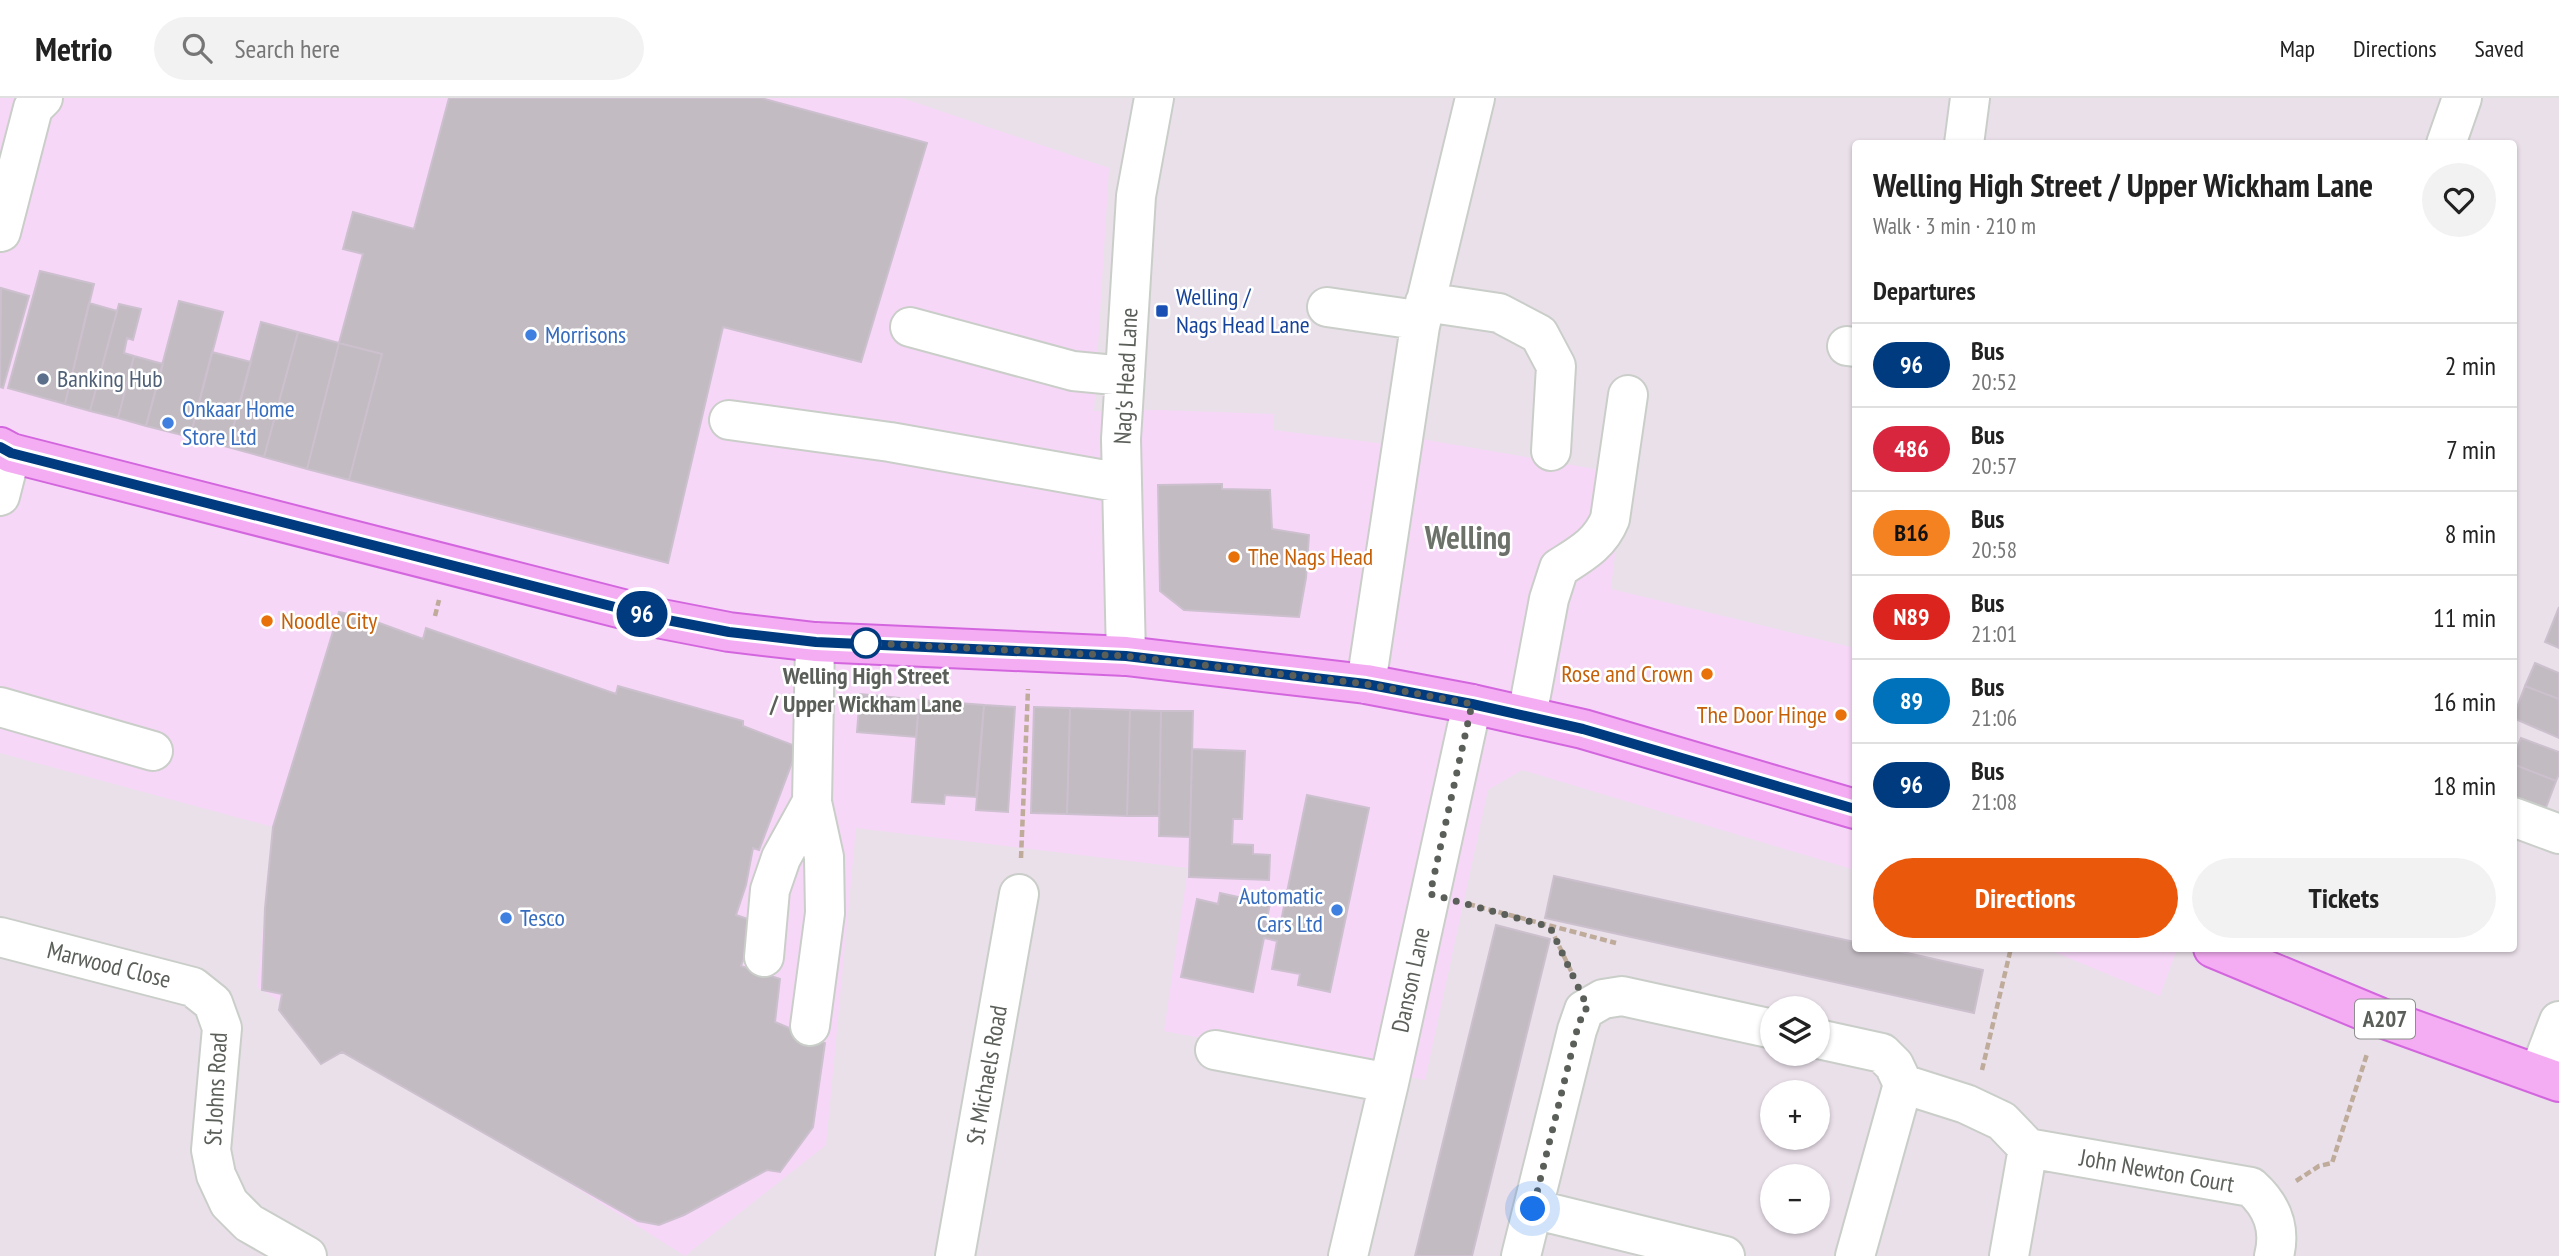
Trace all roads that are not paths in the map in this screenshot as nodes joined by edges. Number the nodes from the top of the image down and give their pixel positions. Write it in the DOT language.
graph roads {
  1 [pos="43,98"];
  2 [pos="1154,98"];
  3 [pos="1475,98"];
  4 [pos="1970,98"];
  5 [pos="2462,98"];
  6 [pos="1965,140"];
  7 [pos="2447,140"];
  8 [pos="1,232"];
  9 [pos="1327,307"];
  10 [pos="1422,314"];
  11 [pos="910,327"];
  12 [pos="1125,376"];
  13 [pos="1628,395"];
  14 [pos="729,420"];
  15 [pos="4,451"];
  16 [pos="1551,451"];
  17 [pos="1122,483"];
  18 [pos="0,496"];
  19 [pos="816,642"];
  20 [pos="1126,656"];
  21 [pos="1366,684"];
  22 [pos="1472,704"];
  23 [pos="0,707"];
  24 [pos="1527,716"];
  25 [pos="153,751"];
  26 [pos="812,802"];
  27 [pos="1852,808"];
  28 [pos="2517,818"];
  29 [pos="2559,834"];
  30 [pos="1019,894"];
  31 [pos="0,937"];
  32 [pos="2223,952"];
  33 [pos="764,957"];
  34 [pos="213,1003"];
  35 [pos="2559,1021"];
  36 [pos="810,1026"];
  37 [pos="1760,1026"];
  38 [pos="1830,1042"];
  39 [pos="1215,1050"];
  40 [pos="2549,1077"];
  41 [pos="1389,1083"];
  42 [pos="1903,1084"];
  43 [pos="2028,1148"];
  44 [pos="1533,1209"];
  45 [pos="307,1256"];
  46 [pos="955,1256"];
  47 [pos="1348,1256"];
  48 [pos="1521,1256"];
  49 [pos="1725,1256"];
  50 [pos="1855,1256"];
  51 [pos="2009,1256"];
  52 [pos="2274,1256"];
  1 -- 8 [label="street"];
  2 -- 12 [label="street, Nag's Head Lane"];
  3 -- 10 [label="street"];
  4 -- 6 [label="street"];
  5 -- 7 [label="street"];
  9 -- 10 [label="street"];
  10 -- 16 [label="street"];
  10 -- 21 [label="street"];
  11 -- 12 [label="street"];
  12 -- 17 [label="street, Nag's Head Lane"];
  13 -- 24 [label="street"];
  14 -- 17 [label="street"];
  15 -- 18 [label="street"];
  15 -- 19 [label="main road"];
  17 -- 20 [label="street, Nag's Head Lane"];
  19 -- 20 [label="main road"];
  19 -- 26 [label="street"];
  20 -- 21 [label="main road"];
  21 -- 22 [label="main road"];
  22 -- 24 [label="main road"];
  22 -- 41 [label="street, Danson Lane"];
  23 -- 25 [label="street"];
  24 -- 27 [label="main road"];
  26 -- 33 [label="street"];
  26 -- 36 [label="street"];
  28 -- 29 [label="street"];
  30 -- 46 [label="street, St Michaels Road"];
  31 -- 34 [label="street, Marwood Close"];
  32 -- 40 [label="main road, A207"];
  34 -- 45 [label="street, St Johns Road"];
  35 -- 40 [label="street"];
  37 -- 44 [label="street"];
  38 -- 42 [label="street"];
  39 -- 41 [label="street"];
  41 -- 47 [label="street, Danson Lane"];
  42 -- 43 [label="street"];
  42 -- 50 [label="street"];
  43 -- 51 [label="street"];
  43 -- 52 [label="street, John Newton Court"];
  44 -- 48 [label="street"];
  44 -- 49 [label="street"];
}
